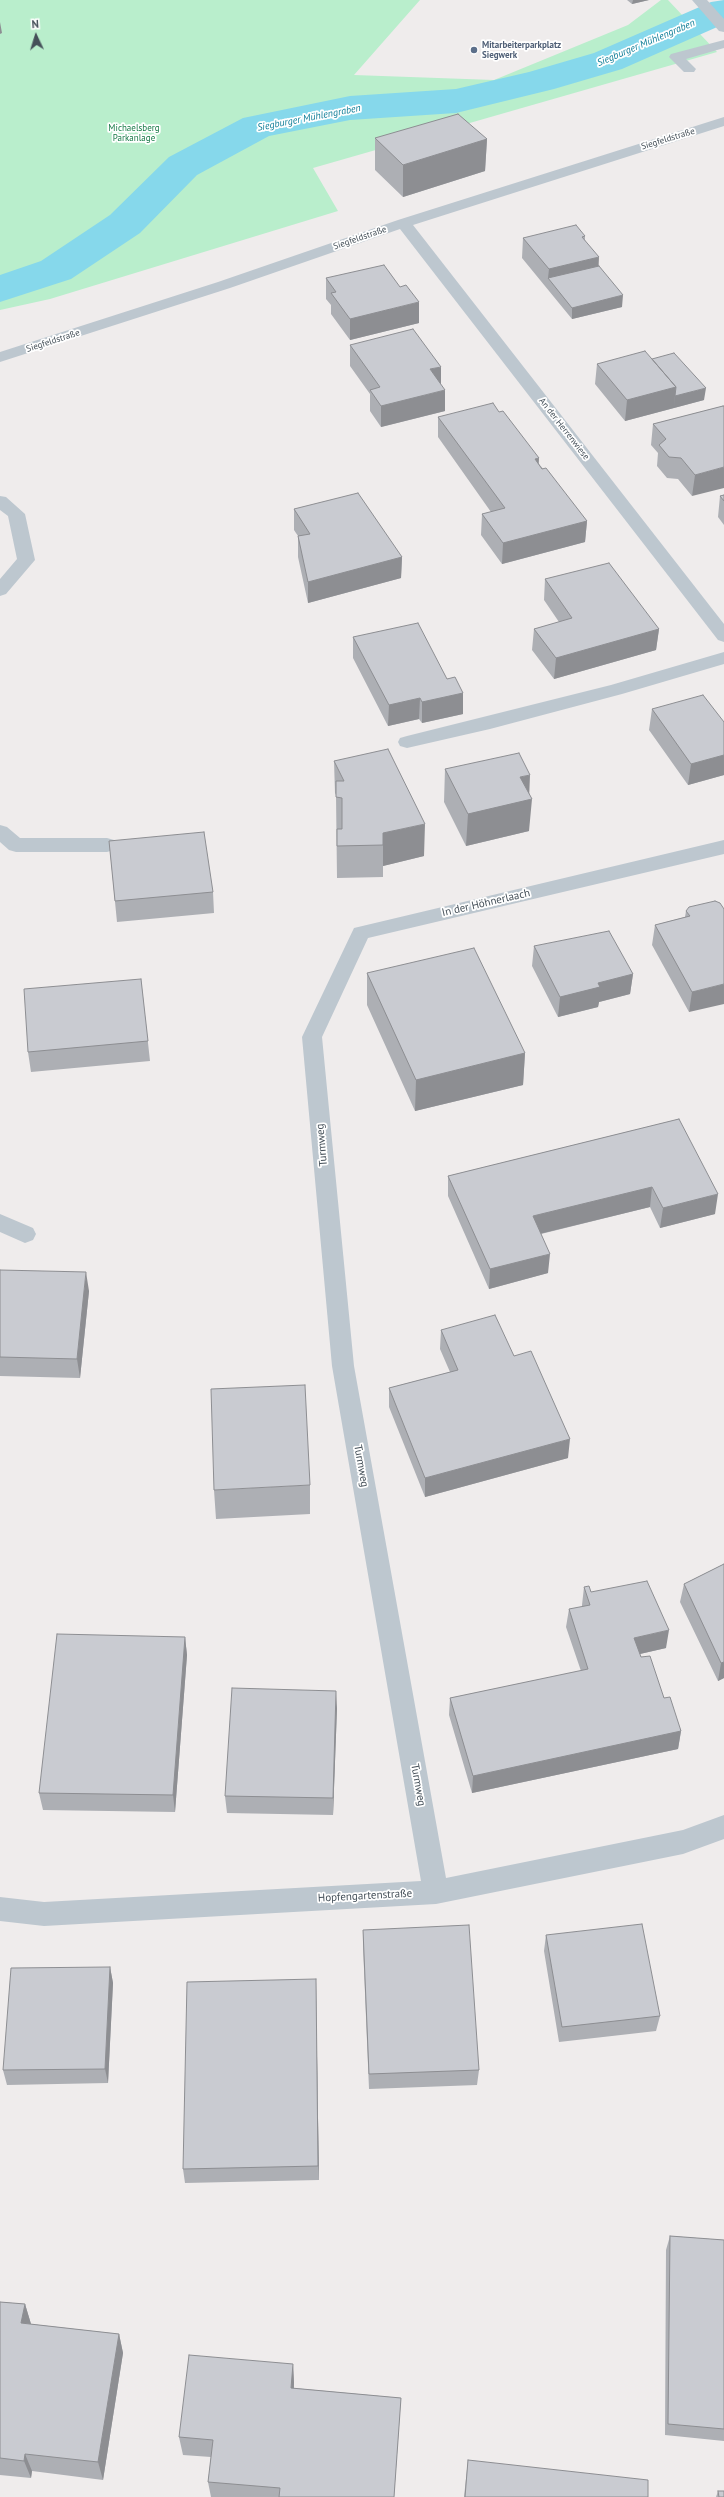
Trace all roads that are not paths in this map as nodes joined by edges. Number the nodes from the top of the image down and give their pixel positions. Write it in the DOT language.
graph roads {
  1 [pos="699,0"];
  2 [pos="724,28"];
  3 [pos="724,44"];
  4 [pos="689,69"];
  5 [pos="722,122"];
  6 [pos="403,223"];
  7 [pos="0,357"];
  8 [pos="0,501"];
  9 [pos="0,590"];
  10 [pos="724,636"];
  11 [pos="724,658"];
  12 [pos="407,742"];
  13 [pos="0,832"];
  14 [pos="108,845"];
  15 [pos="724,847"];
  16 [pos="312,1037"];
  17 [pos="0,1223"];
  18 [pos="25,1234"];
  19 [pos="724,1827"];
  20 [pos="436,1892"];
  21 [pos="0,1909"];
  1 -- 2 [label="street"];
  3 -- 4 [label="street"];
  5 -- 6 [label="street, Siegfeldstraße"];
  6 -- 7 [label="street, Siegfeldstraße"];
  6 -- 10 [label="street, An der Herrenwiese"];
  8 -- 9 [label="street"];
  11 -- 12 [label="street"];
  13 -- 14 [label="street"];
  15 -- 16 [label="street, In der Höhnerlaach"];
  16 -- 20 [label="street, Turmweg"];
  17 -- 18 [label="street"];
  19 -- 20 [label="street, Hopfengartenstraße"];
  20 -- 21 [label="street, Hopfengartenstraße"];
}
